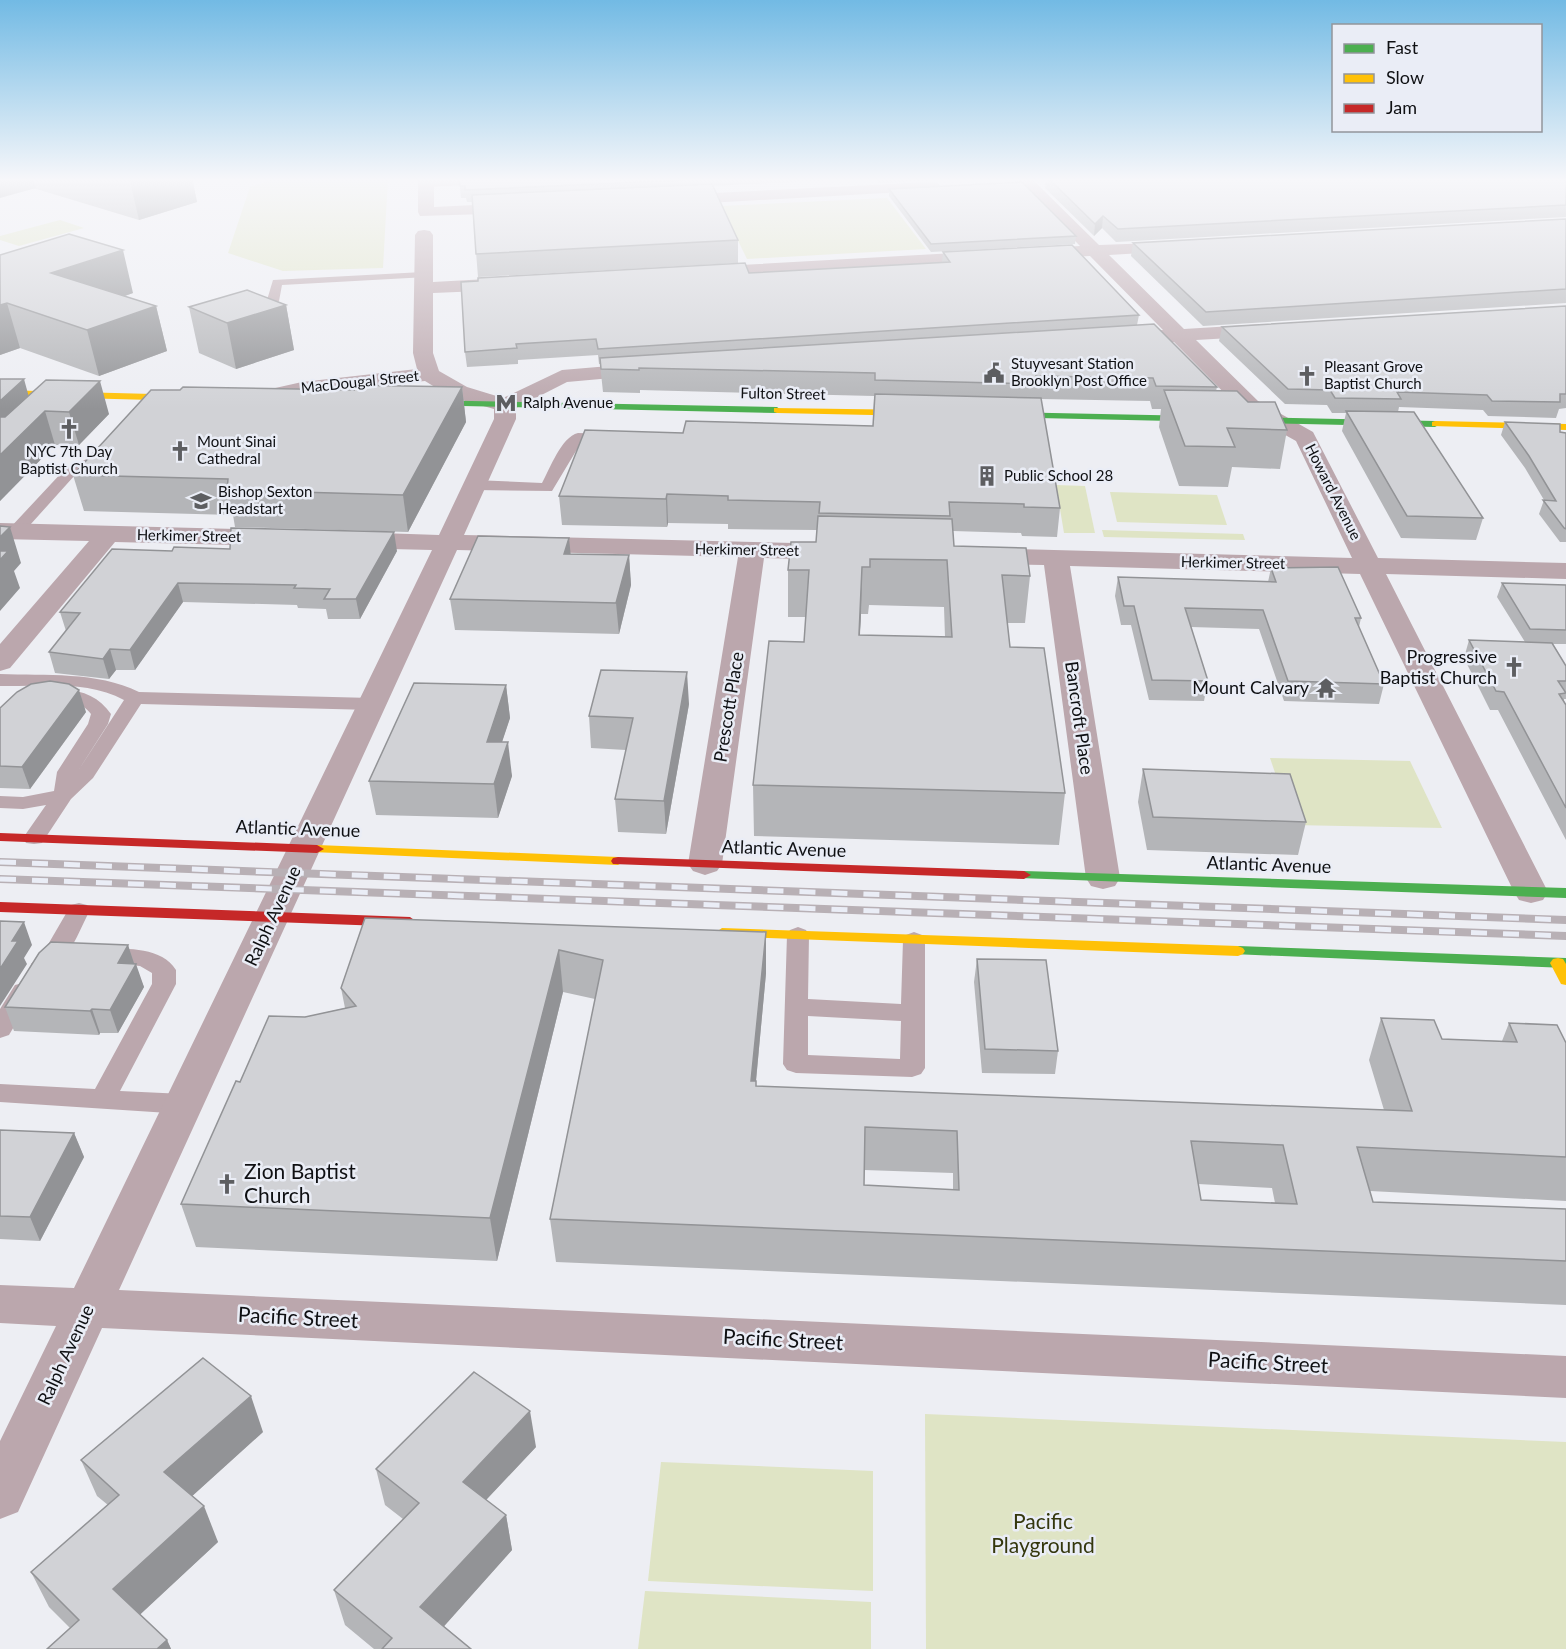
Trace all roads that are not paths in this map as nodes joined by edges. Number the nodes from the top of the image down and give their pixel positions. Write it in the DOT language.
graph roads {
  1 [pos="424,255"];
  2 [pos="1023,255"];
  3 [pos="1098,255"];
  4 [pos="681,274"];
  5 [pos="423,282"];
  6 [pos="527,282"];
  7 [pos="275,322"];
  8 [pos="1281,329"];
  9 [pos="1178,335"];
  10 [pos="1104,340"];
  11 [pos="668,368"];
  12 [pos="429,374"];
  13 [pos="0,393"];
  14 [pos="63,395"];
  15 [pos="157,397"];
  16 [pos="201,398"];
  17 [pos="251,399"];
  18 [pos="314,400"];
  19 [pos="405,402"];
  20 [pos="505,405"];
  21 [pos="49,408"];
  22 [pos="144,410"];
  23 [pos="927,414"];
  24 [pos="987,415"];
  25 [pos="1276,421"];
  26 [pos="1566,427"];
  27 [pos="626,438"];
  28 [pos="117,441"];
  29 [pos="474,485"];
  30 [pos="7,531"];
  31 [pos="108,534"];
  32 [pos="296,538"];
  33 [pos="331,539"];
  34 [pos="448,543"];
  35 [pos="752,550"];
  36 [pos="857,553"];
  37 [pos="962,556"];
  38 [pos="1056,558"];
  39 [pos="1370,566"];
  40 [pos="1566,571"];
  41 [pos="0,662"];
  42 [pos="0,680"];
  43 [pos="135,698"];
  44 [pos="36,699"];
  45 [pos="372,704"];
  46 [pos="63,795"];
  47 [pos="0,802"];
  48 [pos="0,837"];
  49 [pos="34,838"];
  50 [pos="305,848"];
  51 [pos="705,864"];
  52 [pos="1103,878"];
  53 [pos="1531,892"];
  54 [pos="1566,893"];
  55 [pos="0,907"];
  56 [pos="79,910"];
  57 [pos="272,917"];
  58 [pos="422,922"];
  59 [pos="704,932"];
  60 [pos="798,935"];
  61 [pos="914,940"];
  62 [pos="55,953"];
  63 [pos="1562,963"];
  64 [pos="1566,980"];
  65 [pos="796,1007"];
  66 [pos="912,1012"];
  67 [pos="0,1029"];
  68 [pos="0,1093"];
  69 [pos="102,1100"];
  70 [pos="184,1104"];
  71 [pos="0,1304"];
  72 [pos="88,1308"];
  73 [pos="1566,1377"];
  74 [pos="0,1495"];
  1 -- 5 [label="street"];
  2 -- 4 [label="street"];
  3 -- 9 [label="street, Howard Avenue"];
  5 -- 6 [label="street"];
  5 -- 7 [label="lane"];
  5 -- 12 [label="street"];
  8 -- 9 [label="street"];
  9 -- 10 [label="street"];
  9 -- 25 [label="street, Howard Avenue"];
  11 -- 20 [label="street"];
  12 -- 17 [label="street, MacDougal Street"];
  12 -- 20 [label="street"];
  13 -- 14 [label="main road"];
  14 -- 15 [label="main road"];
  14 -- 21 [label="lane"];
  15 -- 16 [label="main road"];
  15 -- 22 [label="lane"];
  17 -- 18 [label="main road"];
  19 -- 20 [label="main road, Fulton Street"];
  20 -- 23 [label="main road, Fulton Street"];
  20 -- 29 [label="street, Ralph Avenue"];
  24 -- 25 [label="main road"];
  25 -- 26 [label="main road"];
  25 -- 39 [label="street, Howard Avenue"];
  27 -- 29 [label="lane"];
  28 -- 30 [label="lane"];
  29 -- 34 [label="street, Ralph Avenue"];
  30 -- 31 [label="street, Herkimer Street"];
  31 -- 32 [label="street, Herkimer Street"];
  31 -- 41 [label="street"];
  33 -- 34 [label="street, Herkimer Street"];
  34 -- 35 [label="street, Herkimer Street"];
  34 -- 45 [label="street, Ralph Avenue"];
  35 -- 36 [label="street, Herkimer Street"];
  35 -- 51 [label="street, Prescott Place"];
  37 -- 38 [label="street, Herkimer Street"];
  38 -- 39 [label="street, Herkimer Street"];
  38 -- 52 [label="street, Bancroft Place"];
  39 -- 40 [label="street, Herkimer Street"];
  39 -- 53 [label="street, Howard Avenue"];
  42 -- 43 [label="lane"];
  43 -- 45 [label="lane"];
  43 -- 46 [label="lane"];
  44 -- 46 [label="lane"];
  45 -- 50 [label="street, Ralph Avenue"];
  46 -- 47 [label="lane"];
  46 -- 49 [label="lane"];
  48 -- 49 [label="main road, Atlantic Avenue"];
  49 -- 50 [label="main road, Atlantic Avenue"];
  50 -- 51 [label="main road, Atlantic Avenue"];
  50 -- 57 [label="street, Ralph Avenue"];
  51 -- 52 [label="main road, Atlantic Avenue"];
  52 -- 53 [label="main road, Atlantic Avenue"];
  53 -- 54 [label="main road, Atlantic Avenue"];
  55 -- 56 [label="main road"];
  56 -- 57 [label="main road"];
  56 -- 62 [label="lane"];
  57 -- 58 [label="main road"];
  57 -- 70 [label="street, Ralph Avenue"];
  59 -- 60 [label="main road"];
  60 -- 61 [label="main road"];
  60 -- 65 [label="lane"];
  61 -- 63 [label="main road"];
  61 -- 66 [label="lane"];
  62 -- 67 [label="lane"];
  62 -- 69 [label="lane"];
  63 -- 64 [label="main road"];
  65 -- 66 [label="lane"];
  65 -- 66 [label="lane"];
  68 -- 69 [label="lane"];
  69 -- 70 [label="lane"];
  70 -- 72 [label="street, Ralph Avenue"];
  71 -- 72 [label="street, Pacific Street"];
  72 -- 73 [label="street, Pacific Street"];
  72 -- 74 [label="street, Ralph Avenue"];
}
